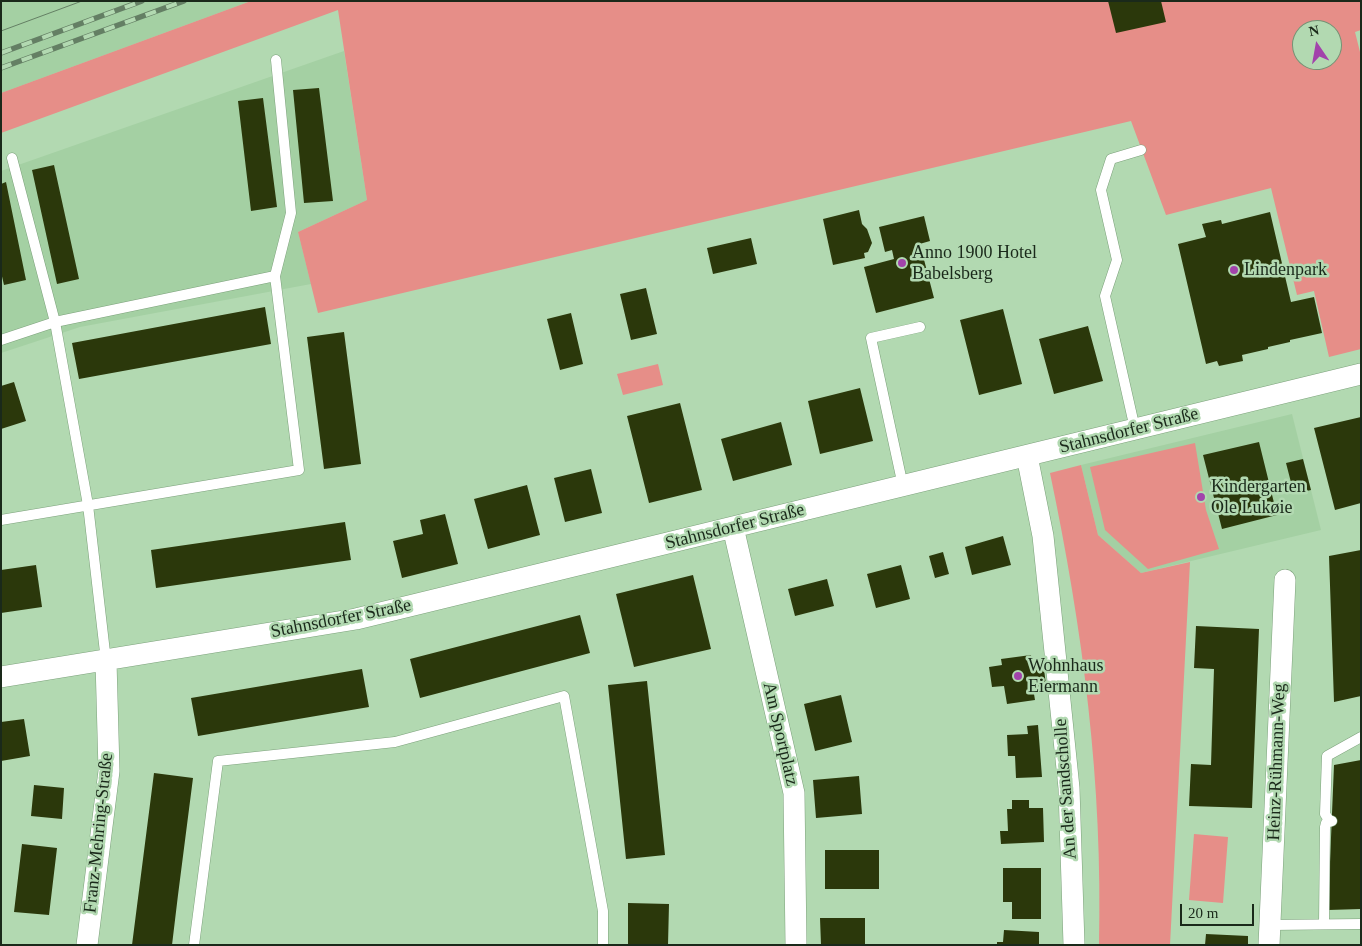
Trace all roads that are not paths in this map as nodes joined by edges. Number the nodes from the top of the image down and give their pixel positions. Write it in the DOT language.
graph roads {
  1 [pos="276,60"];
  2 [pos="1141,150"];
  3 [pos="12,158"];
  4 [pos="276,276"];
  5 [pos="55,322"];
  6 [pos="920,327"];
  7 [pos="1,340"];
  8 [pos="1361,374"];
  9 [pos="1136,430"];
  10 [pos="1027,456"];
  11 [pos="903,486"];
  12 [pos="88,505"];
  13 [pos="1,520"];
  14 [pos="733,528"];
  15 [pos="1284,580"];
  16 [pos="106,661"];
  17 [pos="1,677"];
  18 [pos="1358,738"];
  19 [pos="1324,924"];
  20 [pos="1361,924"];
  21 [pos="1270,935"];
  22 [pos="87,945"];
  23 [pos="194,945"];
  24 [pos="603,945"];
  25 [pos="796,945"];
  26 [pos="1074,945"];
  1 -- 4 [label="lane"];
  2 -- 9 [label="lane"];
  3 -- 5 [label="lane"];
  4 -- 5 [label="lane"];
  4 -- 12 [label="lane"];
  5 -- 7 [label="lane"];
  5 -- 12 [label="lane"];
  6 -- 11 [label="lane"];
  8 -- 9 [label="street, Stahnsdorfer Straße"];
  9 -- 10 [label="street, Stahnsdorfer Straße"];
  10 -- 11 [label="street, Stahnsdorfer Straße"];
  10 -- 26 [label="street, An der Sandscholle"];
  11 -- 14 [label="street, Stahnsdorfer Straße"];
  12 -- 13 [label="lane"];
  12 -- 16 [label="lane"];
  14 -- 16 [label="street, Stahnsdorfer Straße"];
  14 -- 25 [label="street, Am Sportplatz"];
  15 -- 21 [label="street, Heinz-Rühmann-Weg"];
  16 -- 17 [label="street, Stahnsdorfer Straße"];
  16 -- 22 [label="street, Franz-Mehring-Straße"];
  18 -- 19 [label="lane"];
  19 -- 20 [label="lane"];
  19 -- 21 [label="lane"];
  23 -- 24 [label="lane"];
}
